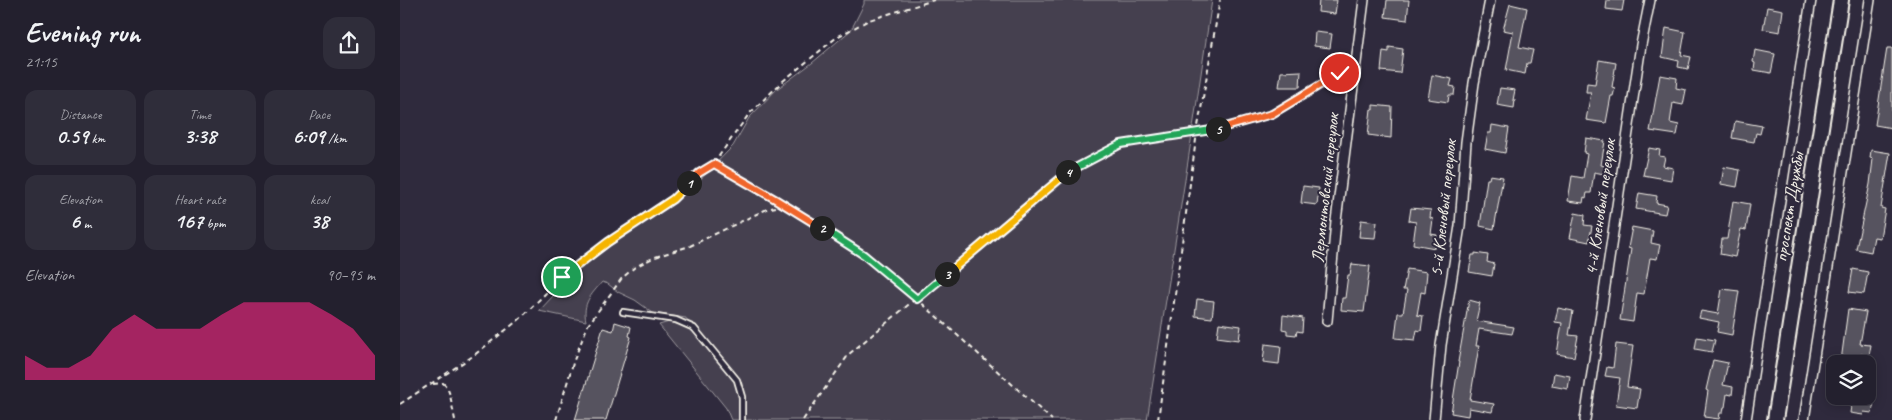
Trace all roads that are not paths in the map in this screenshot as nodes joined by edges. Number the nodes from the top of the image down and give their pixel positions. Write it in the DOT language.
graph roads {
  1 [pos="1364,0"];
  2 [pos="1490,0"];
  3 [pos="1650,0"];
  4 [pos="1811,0"];
  5 [pos="1841,0"];
  6 [pos="1870,0"];
  7 [pos="623,312"];
  8 [pos="1327,321"];
  9 [pos="1778,419"];
  10 [pos="742,420"];
  11 [pos="1434,420"];
  12 [pos="1585,420"];
  13 [pos="1746,420"];
  14 [pos="1804,420"];
  1 -- 8 [label="street, Лермонтовский переулок"];
  2 -- 11 [label="street, 5-й Кленовый переулок"];
  3 -- 12 [label="street, 4-й Кленовый переулок"];
  4 -- 13 [label="street"];
  5 -- 9 [label="main road, проспект Дружбы"];
  6 -- 14 [label="street"];
  7 -- 10 [label="lane"];
}
